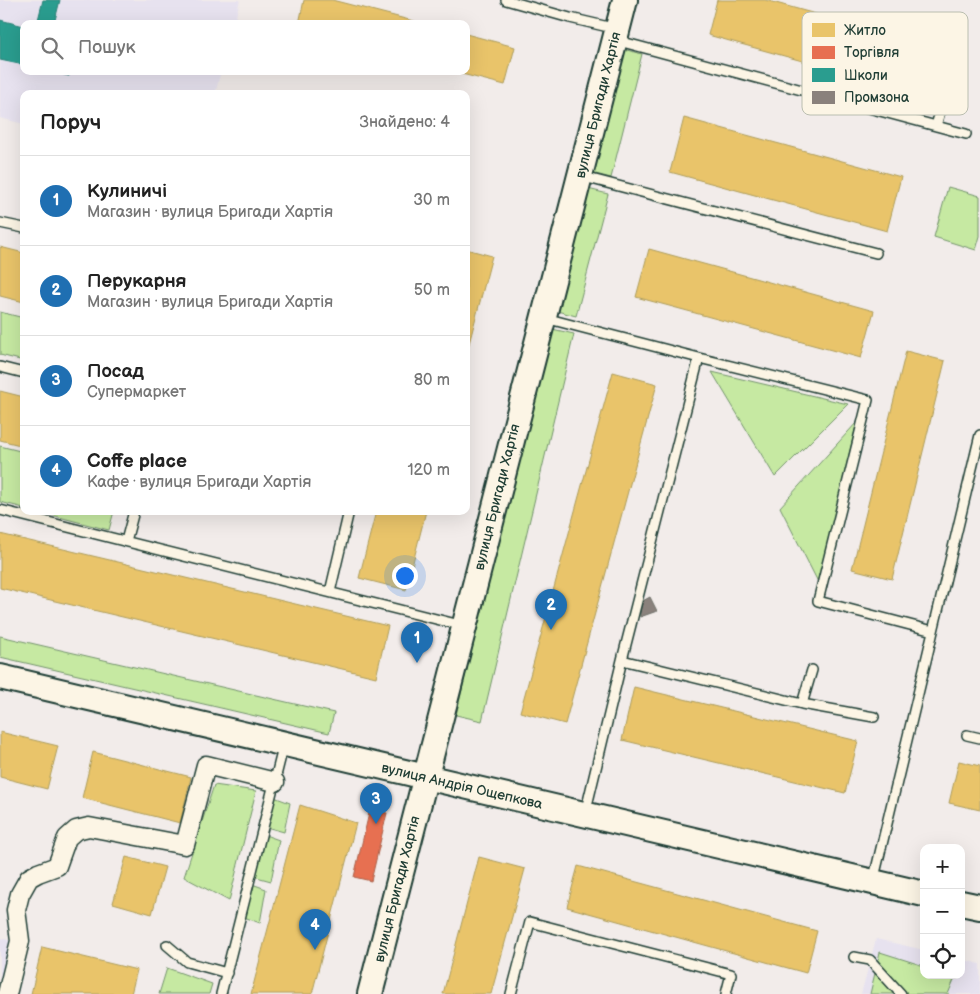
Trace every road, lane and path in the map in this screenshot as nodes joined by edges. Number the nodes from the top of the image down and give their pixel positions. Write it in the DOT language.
graph roads {
  1 [pos="506,0"];
  2 [pos="625,0"];
  3 [pos="616,35"];
  4 [pos="802,88"];
  5 [pos="897,115"];
  6 [pos="939,115"];
  7 [pos="936,126"];
  8 [pos="966,134"];
  9 [pos="580,176"];
  10 [pos="0,222"];
  11 [pos="20,227"];
  12 [pos="876,253"];
  13 [pos="544,317"];
  14 [pos="699,358"];
  15 [pos="0,367"];
  16 [pos="20,372"];
  17 [pos="980,435"];
  18 [pos="0,510"];
  19 [pos="20,515"];
  20 [pos="20,515"];
  21 [pos="133,515"];
  22 [pos="348,515"];
  23 [pos="126,541"];
  24 [pos="330,592"];
  25 [pos="464,626"];
  26 [pos="933,631"];
  27 [pos="622,660"];
  28 [pos="812,670"];
  29 [pos="0,677"];
  30 [pos="802,704"];
  31 [pos="874,716"];
  32 [pos="967,735"];
  33 [pos="980,738"];
  34 [pos="284,744"];
  35 [pos="426,777"];
  36 [pos="275,782"];
  37 [pos="585,815"];
  38 [pos="873,883"];
  39 [pos="920,893"];
  40 [pos="965,904"];
  41 [pos="980,907"];
  42 [pos="166,944"];
  43 [pos="854,957"];
  44 [pos="227,973"];
  45 [pos="7,994"];
  46 [pos="221,994"];
  47 [pos="370,994"];
  48 [pos="511,994"];
  49 [pos="726,994"];
  50 [pos="901,994"];
  1 -- 3 [label="lane"];
  2 -- 3 [label="street, вулиця Бригади Хартія"];
  3 -- 4 [label="lane"];
  3 -- 9 [label="street, вулиця Бригади Хартія"];
  5 -- 7 [label="lane"];
  6 -- 7 [label="lane"];
  7 -- 8 [label="lane"];
  9 -- 12 [label="lane"];
  9 -- 13 [label="street, вулиця Бригади Хартія"];
  10 -- 11 [label="lane"];
  13 -- 14 [label="lane"];
  13 -- 25 [label="street, вулиця Бригади Хартія"];
  14 -- 26 [label="lane"];
  14 -- 27 [label="lane"];
  15 -- 16 [label="lane"];
  17 -- 26 [label="lane"];
  18 -- 20 [label="lane"];
  19 -- 23 [label="lane"];
  21 -- 23 [label="lane"];
  22 -- 24 [label="lane"];
  23 -- 24 [label="lane"];
  24 -- 25 [label="lane"];
  25 -- 35 [label="street, вулиця Бригади Хартія"];
  26 -- 38 [label="lane"];
  27 -- 30 [label="lane"];
  27 -- 37 [label="lane"];
  28 -- 30 [label="lane"];
  29 -- 34 [label="street, вулиця Андрія Ощепкова"];
  30 -- 31 [label="lane"];
  32 -- 33 [label="lane"];
  34 -- 35 [label="street, вулиця Андрія Ощепкова"];
  34 -- 36 [label="lane"];
  35 -- 37 [label="street, вулиця Андрія Ощепкова"];
  35 -- 47 [label="street, вулиця Бригади Хартія"];
  36 -- 44 [label="lane"];
  36 -- 45 [label="street"];
  37 -- 38 [label="street, вулиця Андрія Ощепкова"];
  38 -- 39 [label="street, вулиця Андрія Ощепкова"];
  40 -- 41 [label="street"];
  42 -- 44 [label="lane"];
  43 -- 50 [label="lane"];
  44 -- 46 [label="lane"];
  48 -- 49 [label="lane"];
}
